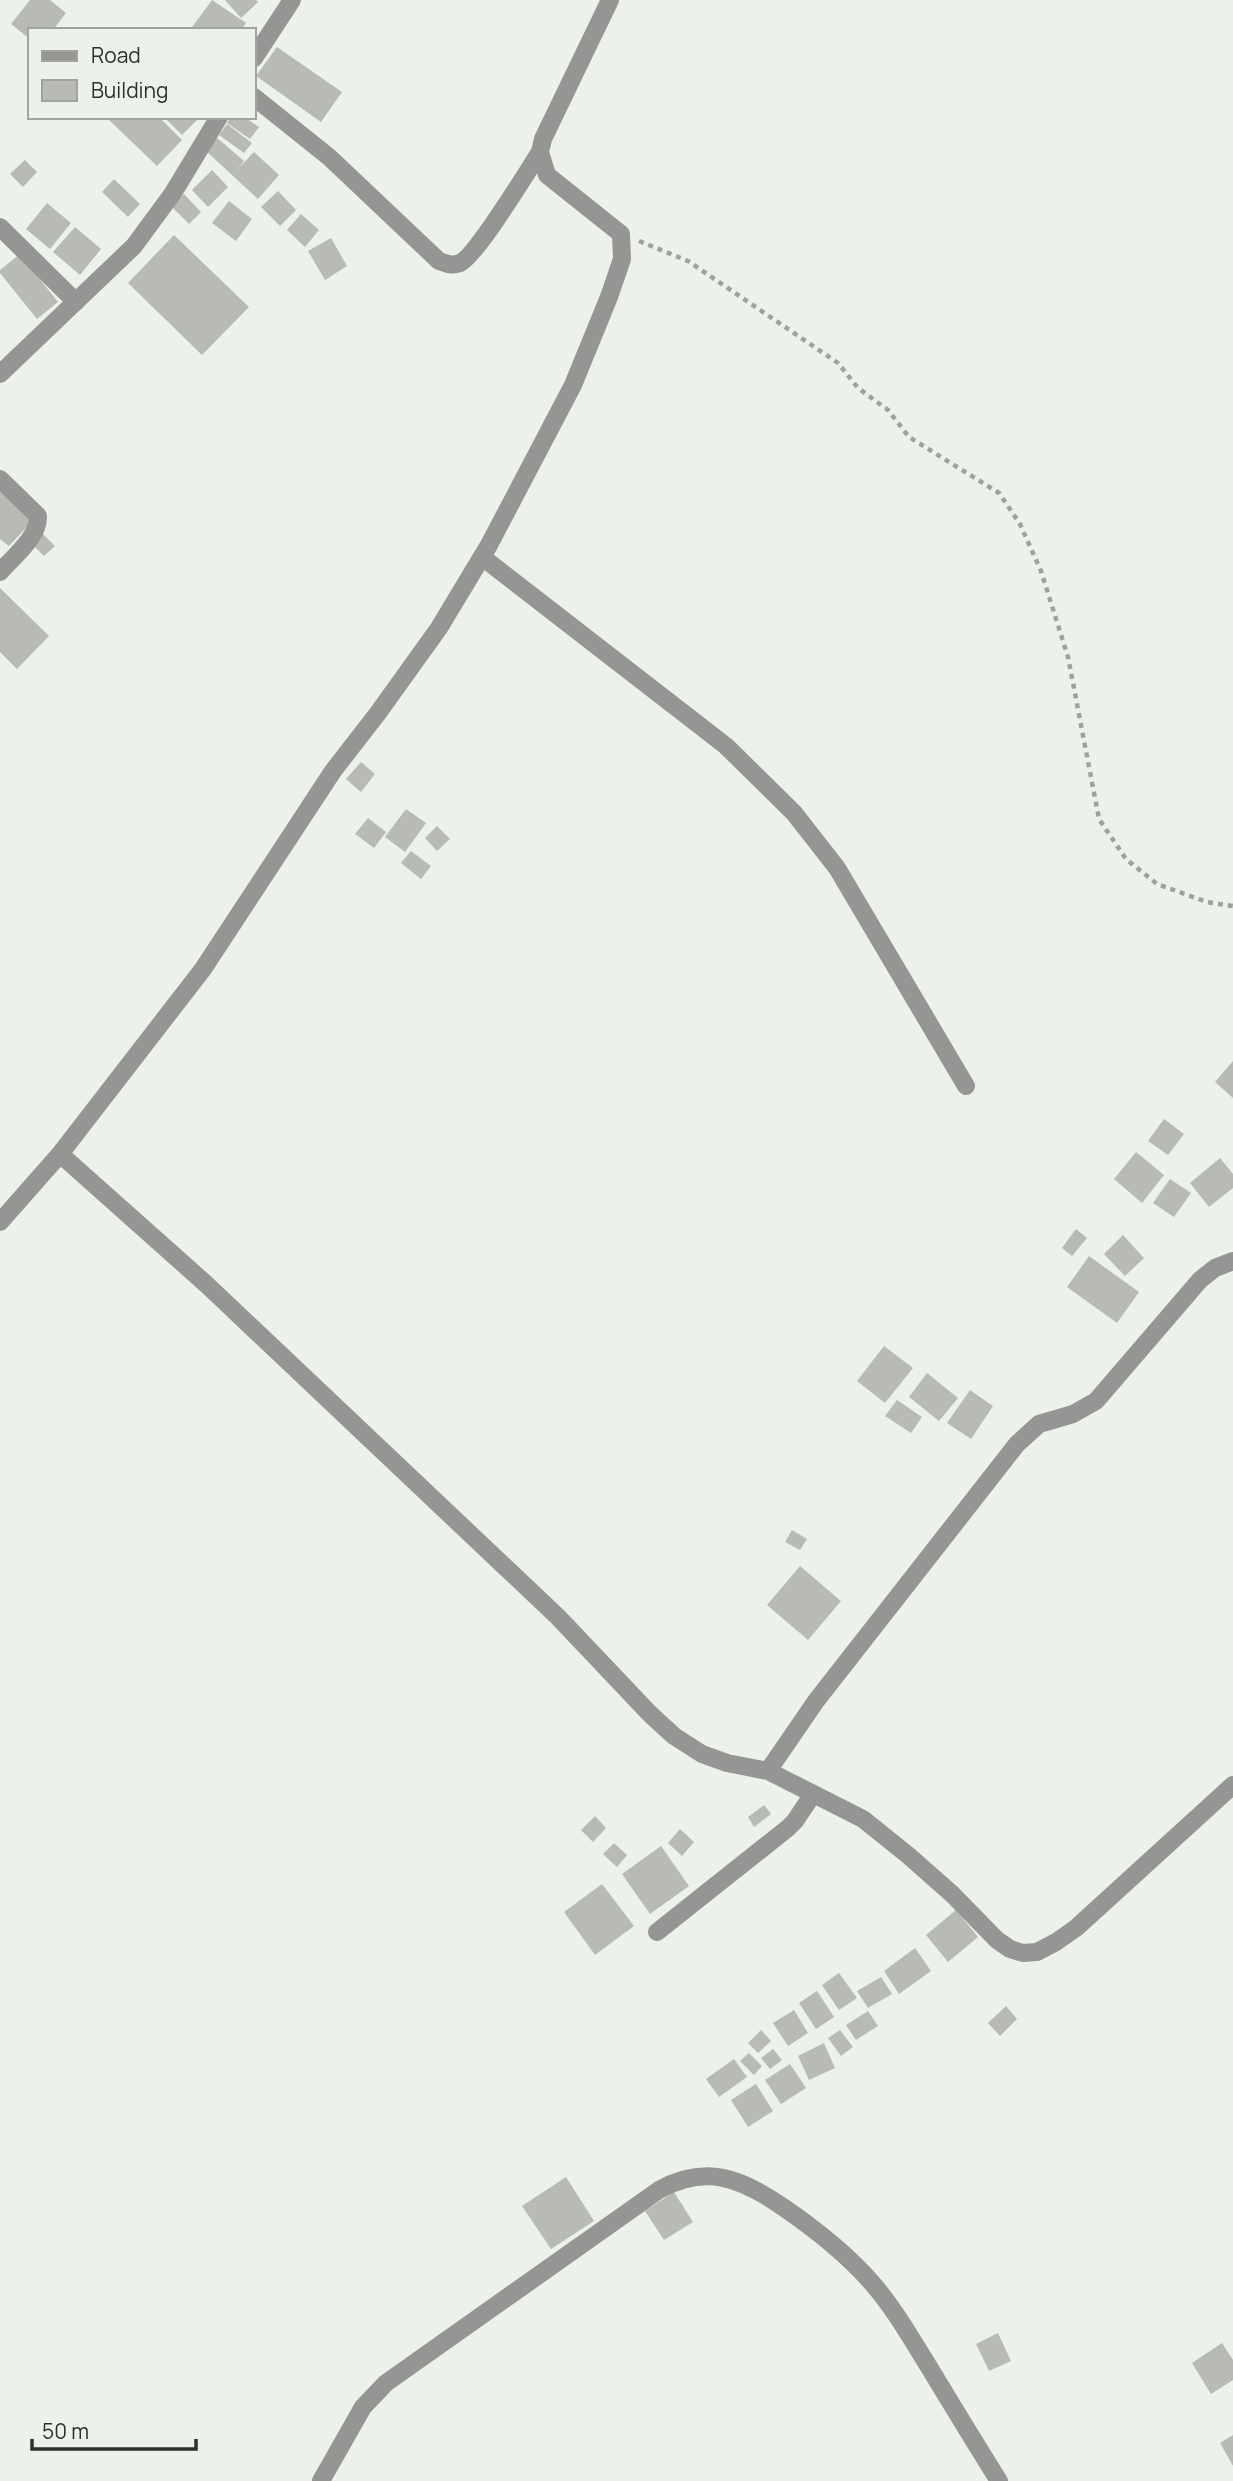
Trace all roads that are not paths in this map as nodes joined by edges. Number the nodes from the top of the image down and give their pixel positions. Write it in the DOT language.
graph roads {
  1 [pos="292,0"];
  2 [pos="610,0"];
  3 [pos="256,55"];
  4 [pos="256,99"];
  5 [pos="218,119"];
  6 [pos="540,152"];
  7 [pos="0,227"];
  8 [pos="76,302"];
  9 [pos="0,374"];
  10 [pos="0,479"];
  11 [pos="482,557"];
  12 [pos="3,562"];
  13 [pos="966,1086"];
  14 [pos="60,1154"];
  15 [pos="0,1222"];
  16 [pos="1233,1261"];
  17 [pos="768,1771"];
  18 [pos="1233,1785"];
  19 [pos="813,1794"];
  20 [pos="657,1932"];
  21 [pos="321,2481"];
  22 [pos="999,2481"];
  1 -- 3 [label="street"];
  2 -- 6 [label="street"];
  4 -- 6 [label="street"];
  5 -- 8 [label="street"];
  6 -- 11 [label="street"];
  7 -- 8 [label="street"];
  8 -- 9 [label="street"];
  10 -- 12 [label="street"];
  11 -- 13 [label="street"];
  11 -- 14 [label="street"];
  14 -- 15 [label="street"];
  14 -- 17 [label="street"];
  16 -- 17 [label="street"];
  17 -- 19 [label="street"];
  18 -- 19 [label="street"];
  19 -- 20 [label="street"];
  21 -- 22 [label="street"];
}
